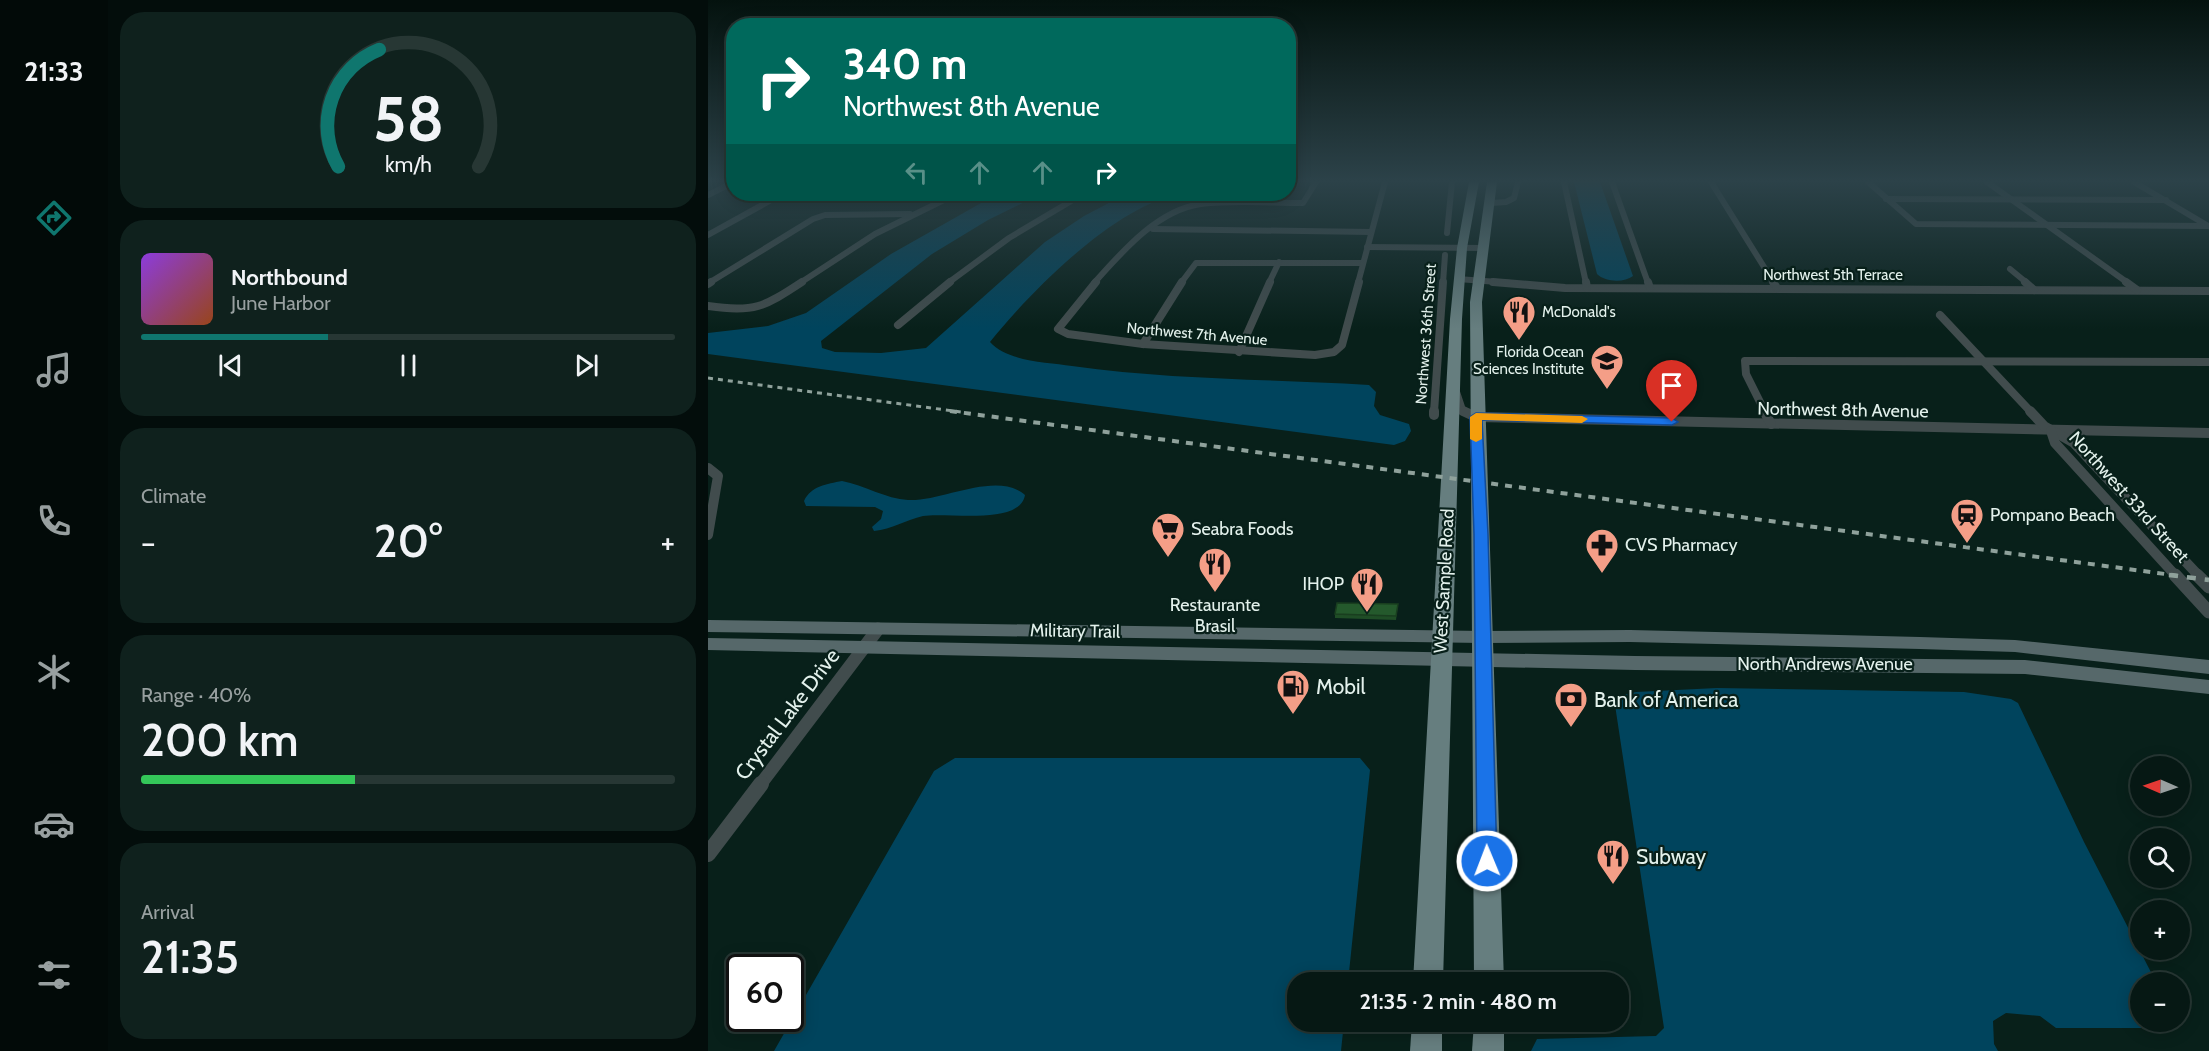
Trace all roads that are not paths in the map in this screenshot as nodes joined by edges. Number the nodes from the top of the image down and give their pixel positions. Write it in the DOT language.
graph roads {
  1 [pos="798,231"];
  2 [pos="883,231"];
  3 [pos="1017,231"];
  4 [pos="1150,231"];
  5 [pos="1301,231"];
  6 [pos="1466,231"];
  7 [pos="1487,231"];
  8 [pos="1575,231"];
  9 [pos="1630,231"];
  10 [pos="1742,231"];
  11 [pos="2056,231"];
  12 [pos="1371,232"];
  13 [pos="1367,247"];
  14 [pos="1485,248"];
  15 [pos="1462,252"];
  16 [pos="1444,257"];
  17 [pos="1279,262"];
  18 [pos="1363,262"];
  19 [pos="2010,270"];
  20 [pos="1458,279"];
  21 [pos="1480,279"];
  22 [pos="708,284"];
  23 [pos="1587,288"];
  24 [pos="1650,288"];
  25 [pos="1777,288"];
  26 [pos="2034,290"];
  27 [pos="2137,290"];
  28 [pos="2209,291"];
  29 [pos="708,306"];
  30 [pos="1940,315"];
  31 [pos="898,325"];
  32 [pos="1143,344"];
  33 [pos="1239,352"];
  34 [pos="1982,362"];
  35 [pos="2209,362"];
  36 [pos="1448,384"];
  37 [pos="1434,415"];
  38 [pos="1476,417"];
  39 [pos="1771,424"];
  40 [pos="2051,432"];
  41 [pos="2209,433"];
  42 [pos="708,468"];
  43 [pos="708,535"];
  44 [pos="2209,587"];
  45 [pos="2209,612"];
  46 [pos="708,626"];
  47 [pos="878,629"];
  48 [pos="1483,637"];
  49 [pos="708,644"];
  50 [pos="865,646"];
  51 [pos="1441,647"];
  52 [pos="1483,660"];
  53 [pos="2209,667"];
  54 [pos="2209,687"];
  55 [pos="708,854"];
  56 [pos="1428,972"];
  57 [pos="1489,972"];
  58 [pos="1427,1032"];
  59 [pos="1489,1032"];
  60 [pos="1426,1051"];
  61 [pos="1488,1051"];
  1 -- 22 [label="street"];
  2 -- 29 [label="street"];
  3 -- 31 [label="street"];
  4 -- 32 [label="street, Northwest 7th Avenue"];
  5 -- 12 [label="street"];
  6 -- 15 [label="main road, West Sample Road"];
  7 -- 14 [label="main road, West Sample Road"];
  8 -- 23 [label="street"];
  9 -- 24 [label="street"];
  10 -- 25 [label="street"];
  11 -- 27 [label="street"];
  12 -- 13 [label="street"];
  13 -- 15 [label="street"];
  13 -- 18 [label="street"];
  14 -- 15 [label="street"];
  14 -- 21 [label="main road, West Sample Road"];
  15 -- 16 [label="main road"];
  15 -- 20 [label="main road, West Sample Road"];
  16 -- 36 [label="street, Northwest 36th Street"];
  17 -- 18 [label="street"];
  17 -- 32 [label="street"];
  17 -- 33 [label="street"];
  18 -- 33 [label="street, Northwest 7th Avenue"];
  19 -- 26 [label="street"];
  20 -- 21 [label="street, Northwest 5th Terrace"];
  20 -- 36 [label="main road, West Sample Road"];
  21 -- 23 [label="street, Northwest 5th Terrace"];
  21 -- 38 [label="main road, West Sample Road"];
  23 -- 24 [label="street, Northwest 5th Terrace"];
  24 -- 25 [label="street, Northwest 5th Terrace"];
  25 -- 26 [label="street, Northwest 5th Terrace"];
  26 -- 27 [label="street, Northwest 5th Terrace"];
  27 -- 28 [label="street, Northwest 5th Terrace"];
  30 -- 34 [label="street, Northwest 33rd Street"];
  32 -- 33 [label="street, Northwest 7th Avenue"];
  34 -- 35 [label="street"];
  34 -- 39 [label="street"];
  34 -- 40 [label="street, Northwest 33rd Street"];
  36 -- 37 [label="street, Northwest 36th Street"];
  36 -- 38 [label="street"];
  36 -- 51 [label="main road, West Sample Road"];
  38 -- 39 [label="street, Northwest 8th Avenue"];
  38 -- 48 [label="main road, West Sample Road"];
  39 -- 40 [label="street, Northwest 8th Avenue"];
  40 -- 41 [label="street, Northwest 8th Avenue"];
  40 -- 44 [label="street, Northwest 33rd Street"];
  40 -- 45 [label="street, Northwest 33rd Street"];
  42 -- 43 [label="street"];
  46 -- 47 [label="street, Military Trail"];
  47 -- 50 [label="street, Crystal Lake Drive"];
  47 -- 51 [label="street, Military Trail"];
  48 -- 51 [label="street, North Andrews Avenue"];
  48 -- 52 [label="main road, West Sample Road"];
  48 -- 53 [label="street, North Andrews Avenue"];
  49 -- 50 [label="street, Military Trail"];
  50 -- 51 [label="street, Military Trail"];
  50 -- 55 [label="street, Crystal Lake Drive"];
  51 -- 52 [label="street, North Andrews Avenue"];
  51 -- 56 [label="main road, West Sample Road"];
  52 -- 54 [label="street, North Andrews Avenue"];
  52 -- 57 [label="main road, West Sample Road"];
  58 -- 60 [label="main road"];
  59 -- 61 [label="main road"];
}
